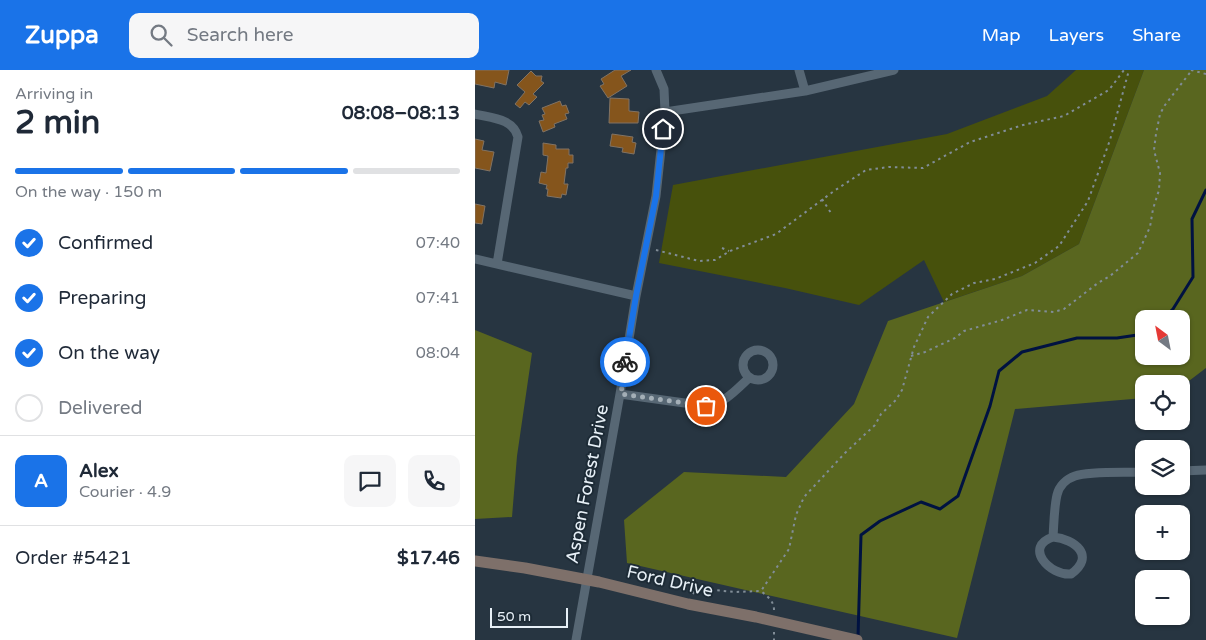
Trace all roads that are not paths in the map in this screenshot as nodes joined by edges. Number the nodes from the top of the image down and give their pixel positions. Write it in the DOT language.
graph roads {
  1 [pos="656,70"];
  2 [pos="799,70"];
  3 [pos="894,70"];
  4 [pos="805,91"];
  5 [pos="665,112"];
  6 [pos="475,114"];
  7 [pos="475,259"];
  8 [pos="497,264"];
  9 [pos="636,296"];
  10 [pos="749,378"];
  11 [pos="621,394"];
  12 [pos="1206,470"];
  13 [pos="1190,471"];
  14 [pos="1135,472"];
  15 [pos="1053,537"];
  16 [pos="475,561"];
  17 [pos="586,580"];
  18 [pos="576,640"];
  19 [pos="857,640"];
  1 -- 5 [label="street, Aspen Forest Drive"];
  2 -- 4 [label="street"];
  3 -- 4 [label="street"];
  4 -- 5 [label="street"];
  5 -- 9 [label="street, Aspen Forest Drive"];
  6 -- 8 [label="street"];
  7 -- 8 [label="street"];
  8 -- 9 [label="street"];
  9 -- 11 [label="street, Aspen Forest Drive"];
  10 -- 11 [label="street"];
  11 -- 17 [label="street, Aspen Forest Drive"];
  12 -- 13 [label="street"];
  14 -- 15 [label="street"];
  15 -- 15 [label="street"];
  16 -- 17 [label="main road, Ford Drive"];
  17 -- 18 [label="street, Aspen Forest Drive"];
  17 -- 19 [label="main road, Ford Drive"];
}
